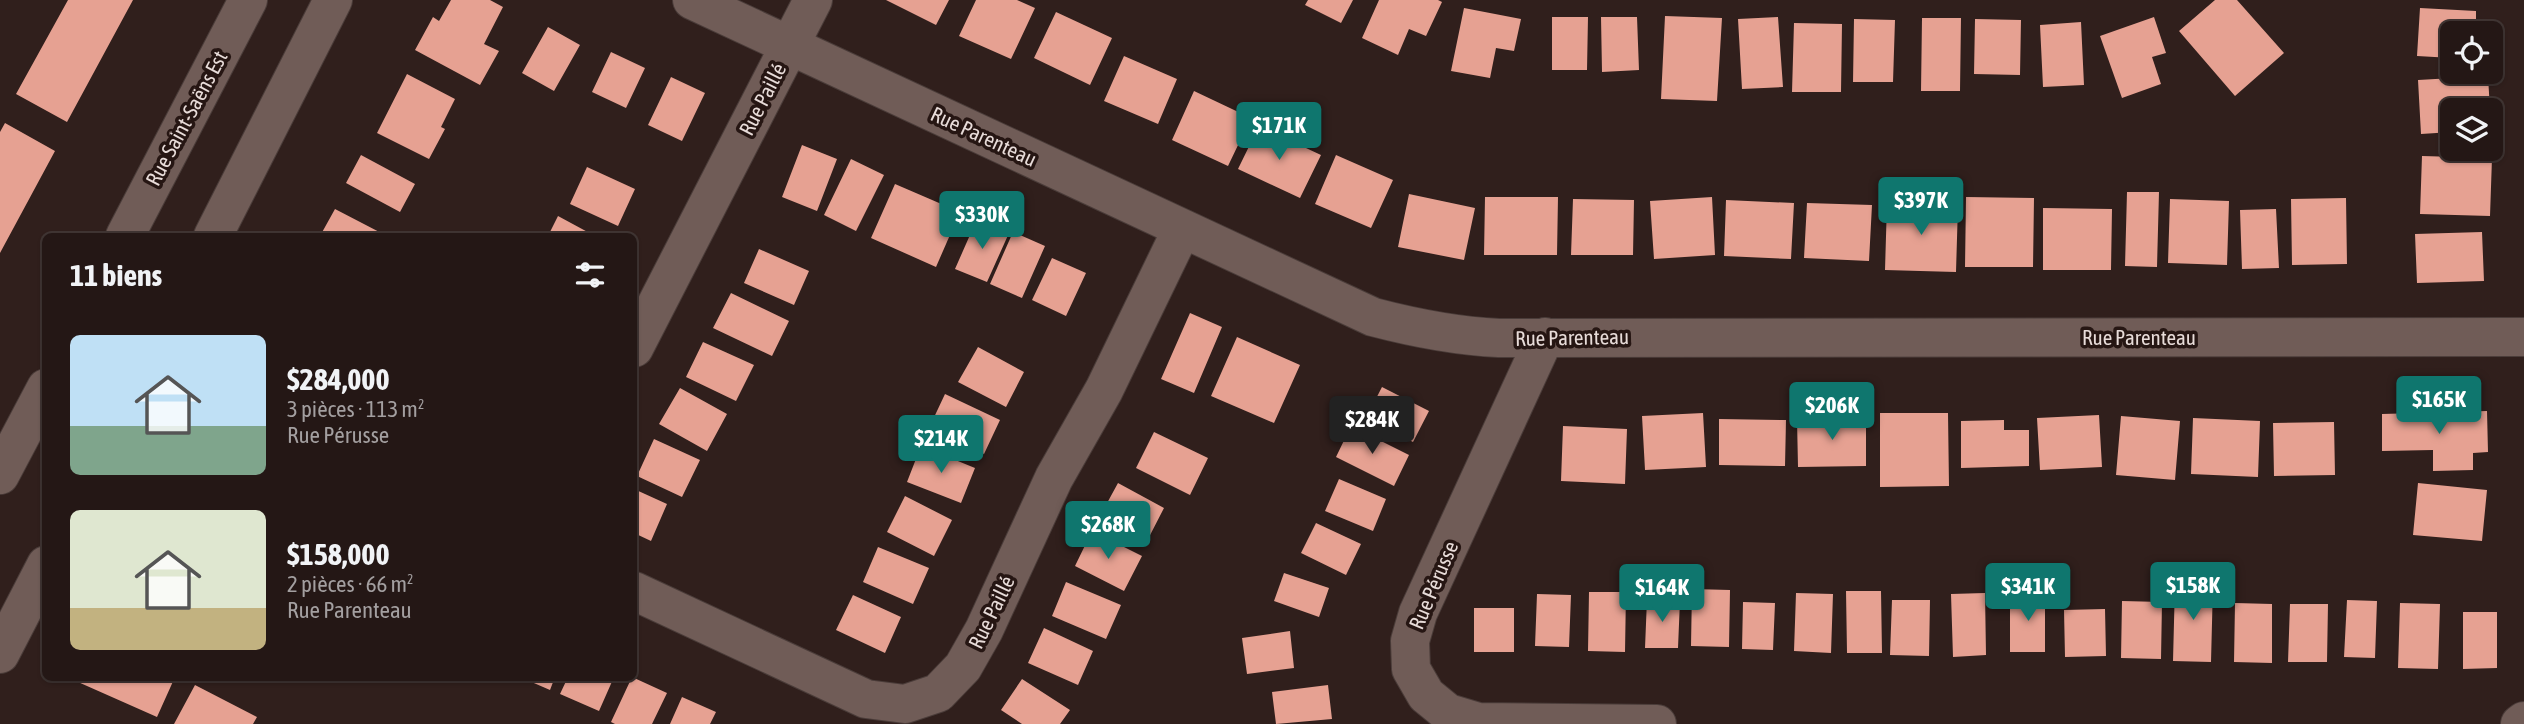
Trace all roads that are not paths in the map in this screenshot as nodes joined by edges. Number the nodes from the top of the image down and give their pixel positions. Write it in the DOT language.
graph roads {
  1 [pos="248,0"];
  2 [pos="333,0"];
  3 [pos="692,0"];
  4 [pos="813,0"];
  5 [pos="790,44"];
  6 [pos="1182,229"];
  7 [pos="127,233"];
  8 [pos="215,233"];
  9 [pos="1545,337"];
  10 [pos="2524,337"];
  11 [pos="637,342"];
  12 [pos="42,396"];
  13 [pos="0,475"];
  14 [pos="42,573"];
  15 [pos="637,592"];
  16 [pos="0,654"];
  17 [pos="1657,724"];
  1 -- 7 [label="street, Rue Saint-Saëns Est"];
  2 -- 8 [label="street"];
  3 -- 5 [label="street, Rue Parenteau"];
  4 -- 5 [label="street, Rue Paillé"];
  5 -- 6 [label="street, Rue Parenteau"];
  5 -- 11 [label="street, Rue Paillé"];
  6 -- 9 [label="street, Rue Parenteau"];
  6 -- 15 [label="street, Rue Paillé"];
  9 -- 10 [label="street, Rue Parenteau"];
  9 -- 17 [label="street, Rue Pérusse"];
  12 -- 13 [label="street"];
  14 -- 16 [label="street"];
}
